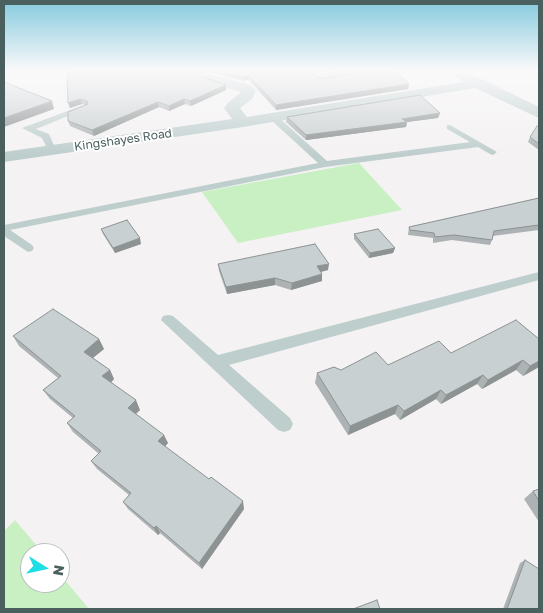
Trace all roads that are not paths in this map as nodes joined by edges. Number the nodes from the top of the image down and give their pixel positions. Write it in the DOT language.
graph roads {
  1 [pos="243,99"];
  2 [pos="384,99"];
  3 [pos="510,99"];
  4 [pos="84,108"];
  5 [pos="539,113"];
  6 [pos="273,117"];
  7 [pos="243,122"];
  8 [pos="450,127"];
  9 [pos="478,144"];
  10 [pos="52,150"];
  11 [pos="493,152"];
  12 [pos="4,157"];
  13 [pos="325,164"];
  14 [pos="4,230"];
  15 [pos="28,248"];
  16 [pos="539,276"];
  17 [pos="168,320"];
  18 [pos="216,362"];
  19 [pos="284,424"];
  1 -- 7 [label="street"];
  2 -- 6 [label="street, Kingshayes Road"];
  3 -- 5 [label="street"];
  4 -- 10 [label="lane"];
  6 -- 7 [label="street, Kingshayes Road"];
  6 -- 13 [label="lane"];
  7 -- 10 [label="street, Kingshayes Road"];
  8 -- 9 [label="lane"];
  9 -- 11 [label="lane"];
  9 -- 13 [label="lane"];
  10 -- 12 [label="street, Kingshayes Road"];
  13 -- 14 [label="lane"];
  14 -- 15 [label="lane"];
  16 -- 18 [label="lane"];
  17 -- 18 [label="lane"];
  18 -- 19 [label="lane"];
}
